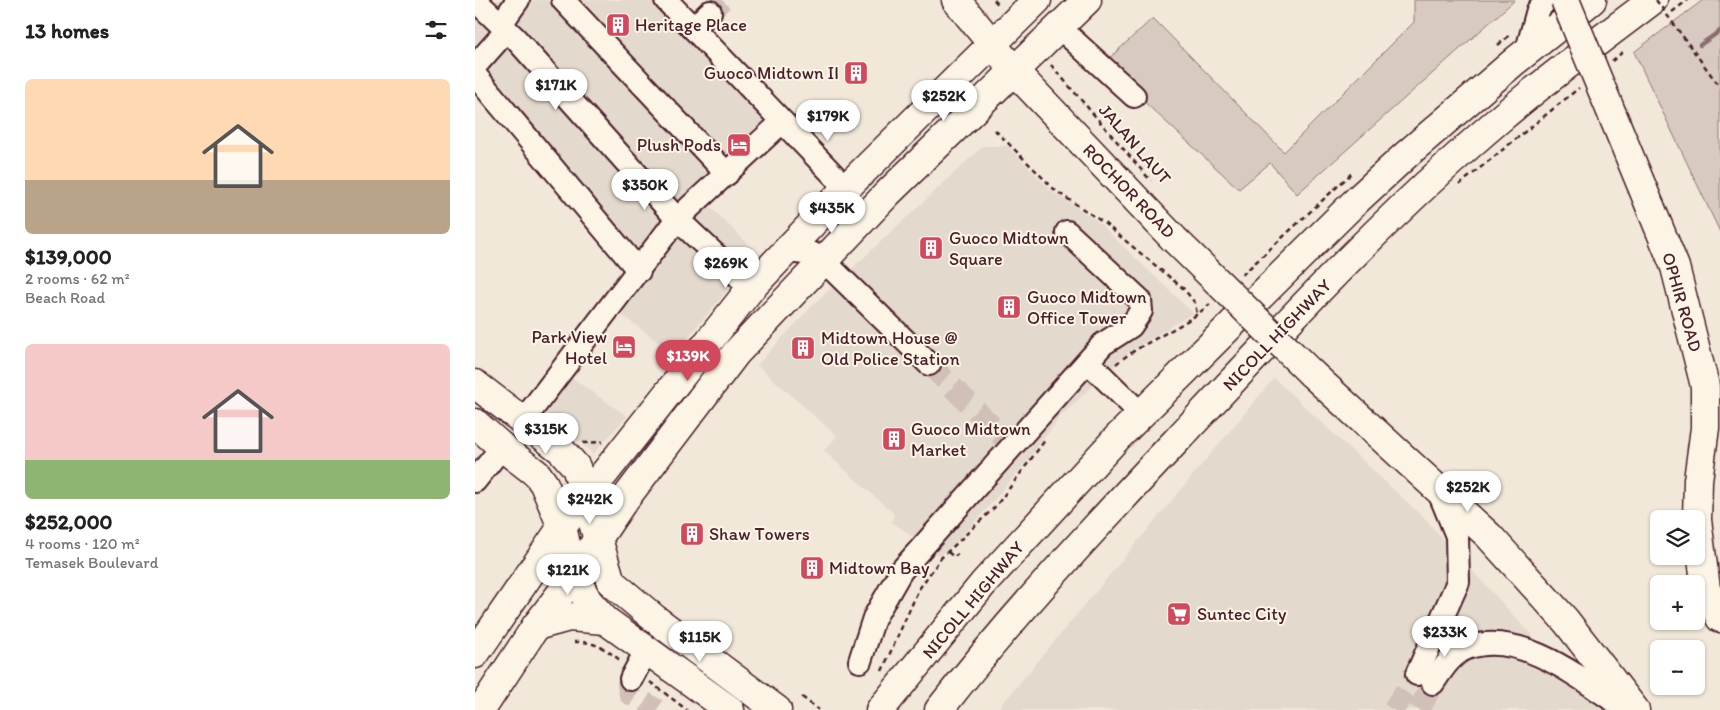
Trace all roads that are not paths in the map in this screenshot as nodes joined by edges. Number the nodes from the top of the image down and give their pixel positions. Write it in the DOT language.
graph roads {
  1 [pos="475,0"];
  2 [pos="518,0"];
  3 [pos="563,0"];
  4 [pos="665,0"];
  5 [pos="956,0"];
  6 [pos="1037,0"];
  7 [pos="1087,0"];
  8 [pos="1546,0"];
  9 [pos="1565,0"];
  10 [pos="1592,0"];
  11 [pos="1655,0"];
  12 [pos="709,12"];
  13 [pos="504,27"];
  14 [pos="693,28"];
  15 [pos="1060,28"];
  16 [pos="993,44"];
  17 [pos="1527,50"];
  18 [pos="475,66"];
  19 [pos="1015,72"];
  20 [pos="475,75"];
  21 [pos="1134,96"];
  22 [pos="782,122"];
  23 [pos="727,174"];
  24 [pos="845,188"];
  25 [pos="677,219"];
  26 [pos="1067,232"];
  27 [pos="788,250"];
  28 [pos="823,260"];
  29 [pos="639,271"];
  30 [pos="751,288"];
  31 [pos="929,364"];
  32 [pos="1096,368"];
  33 [pos="475,384"];
  34 [pos="1141,414"];
  35 [pos="523,421"];
  36 [pos="475,423"];
  37 [pos="502,447"];
  38 [pos="615,447"];
  39 [pos="578,455"];
  40 [pos="475,481"];
  41 [pos="1439,492"];
  42 [pos="585,497"];
  43 [pos="562,527"];
  44 [pos="596,540"];
  45 [pos="573,574"];
  46 [pos="1720,618"];
  47 [pos="605,620"];
  48 [pos="536,626"];
  49 [pos="647,651"];
  50 [pos="475,654"];
  51 [pos="860,661"];
  52 [pos="631,679"];
  53 [pos="481,710"];
  54 [pos="730,710"];
  55 [pos="777,710"];
  56 [pos="880,710"];
  57 [pos="939,710"];
  58 [pos="1627,710"];
  59 [pos="1635,710"];
  1 -- 13 [label="street"];
  2 -- 13 [label="street"];
  3 -- 23 [label="street"];
  4 -- 14 [label="street"];
  5 -- 16 [label="main road, ROCHOR ROAD"];
  6 -- 16 [label="main road"];
  7 -- 15 [label="main road"];
  8 -- 17 [label="street"];
  9 -- 46 [label="main road, OPHIR ROAD, bridge"];
  10 -- 17 [label="main road, NICOLL HIGHWAY"];
  11 -- 57 [label="main road, NICOLL HIGHWAY"];
  12 -- 14 [label="street"];
  13 -- 18 [label="street"];
  13 -- 25 [label="street"];
  14 -- 22 [label="street"];
  15 -- 19 [label="main road"];
  15 -- 21 [label="street"];
  16 -- 19 [label="main road, ROCHOR ROAD"];
  16 -- 24 [label="main road"];
  17 -- 34 [label="main road, NICOLL HIGHWAY"];
  19 -- 28 [label="main road"];
  19 -- 41 [label="main road, ROCHOR ROAD, bridge"];
  20 -- 29 [label="street"];
  22 -- 23 [label="street"];
  22 -- 24 [label="street"];
  23 -- 25 [label="street"];
  24 -- 27 [label="main road"];
  25 -- 29 [label="street"];
  25 -- 30 [label="street"];
  26 -- 32 [label="street"];
  27 -- 28 [label="street"];
  27 -- 30 [label="main road"];
  28 -- 31 [label="street"];
  28 -- 44 [label="main road"];
  29 -- 35 [label="street"];
  30 -- 38 [label="main road"];
  32 -- 34 [label="street"];
  32 -- 51 [label="street"];
  33 -- 35 [label="main road"];
  34 -- 56 [label="main road, NICOLL HIGHWAY"];
  35 -- 39 [label="main road"];
  36 -- 37 [label="main road"];
  37 -- 40 [label="street"];
  37 -- 43 [label="main road"];
  38 -- 39 [label="main road"];
  38 -- 42 [label="main road"];
  39 -- 42 [label="main road"];
  41 -- 58 [label="street"];
  41 -- 59 [label="main road, ROCHOR ROAD"];
  42 -- 43 [label="main road"];
  42 -- 44 [label="main road"];
  43 -- 45 [label="main road"];
  43 -- 50 [label="main road"];
  44 -- 45 [label="main road"];
  44 -- 55 [label="main road"];
  45 -- 47 [label="main road"];
  45 -- 48 [label="main road"];
  47 -- 48 [label="main road"];
  47 -- 49 [label="main road"];
  48 -- 53 [label="main road"];
  49 -- 52 [label="street"];
  49 -- 54 [label="main road"];
}
